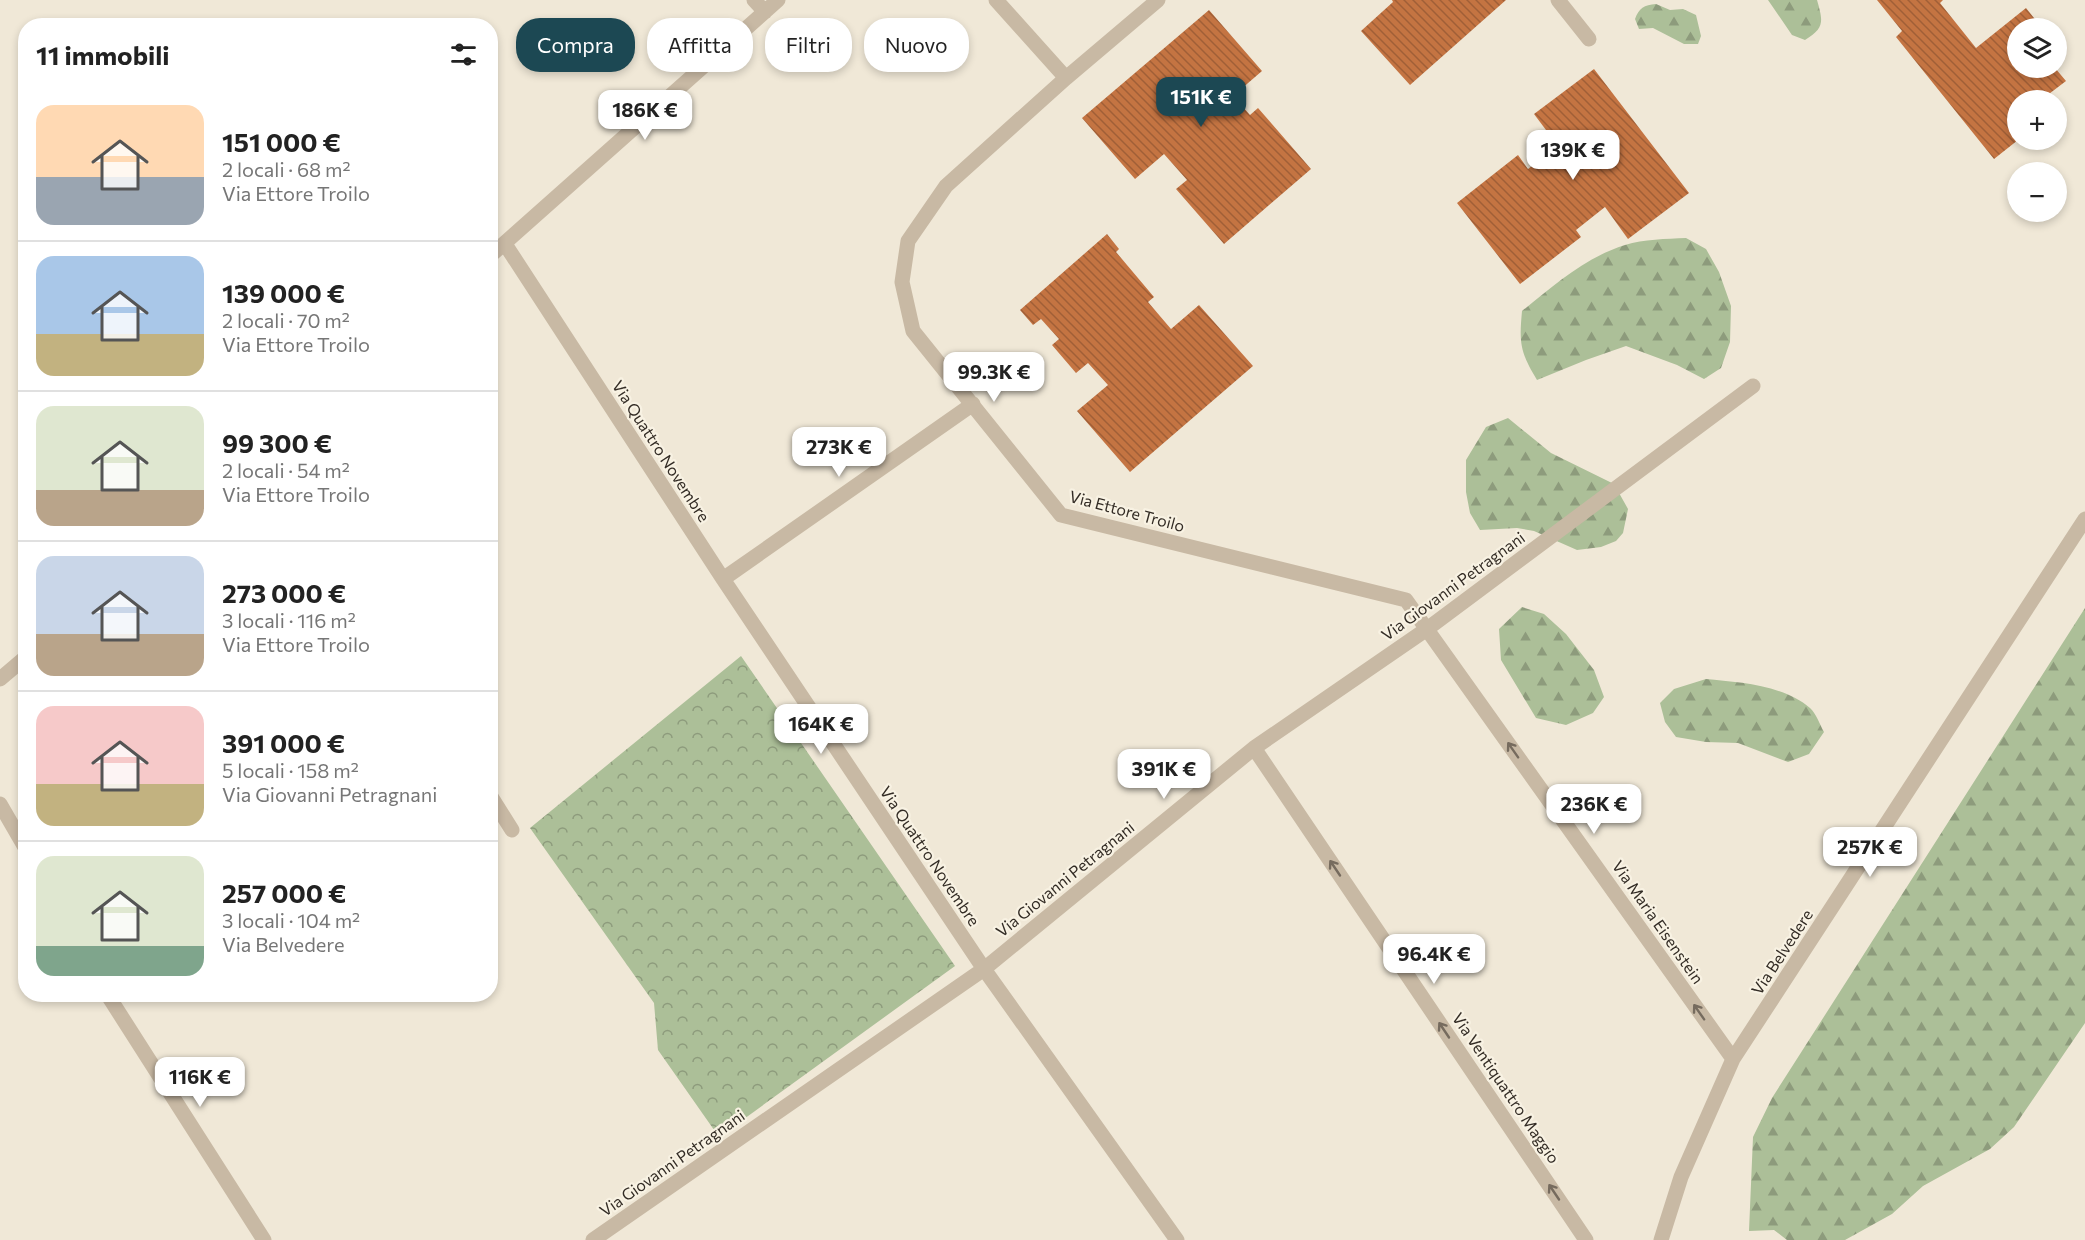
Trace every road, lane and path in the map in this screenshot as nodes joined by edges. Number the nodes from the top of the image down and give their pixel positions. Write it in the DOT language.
graph roads {
  1 [pos="754,0"];
  2 [pos="778,0"];
  3 [pos="996,0"];
  4 [pos="1158,0"];
  5 [pos="1558,0"];
  6 [pos="765,12"];
  7 [pos="1589,39"];
  8 [pos="1066,78"];
  9 [pos="505,244"];
  10 [pos="498,250"];
  11 [pos="1753,386"];
  12 [pos="973,404"];
  13 [pos="2085,519"];
  14 [pos="723,579"];
  15 [pos="1427,629"];
  16 [pos="18,664"];
  17 [pos="0,679"];
  18 [pos="1254,748"];
  19 [pos="0,804"];
  20 [pos="498,808"];
  21 [pos="512,830"];
  22 [pos="18,835"];
  23 [pos="984,969"];
  24 [pos="112,1002"];
  25 [pos="1733,1059"];
  26 [pos="264,1240"];
  27 [pos="593,1240"];
  28 [pos="1177,1240"];
  29 [pos="1586,1240"];
  30 [pos="1661,1240"];
  1 -- 6 [label="street"];
  2 -- 6 [label="street"];
  3 -- 8 [label="street"];
  4 -- 8 [label="street, Via Ettore Troilo"];
  5 -- 7 [label="street"];
  6 -- 9 [label="street"];
  8 -- 12 [label="street, Via Ettore Troilo"];
  9 -- 10 [label="street"];
  9 -- 14 [label="street, Via Quattro Novembre"];
  11 -- 15 [label="street, Via Giovanni Petragnani"];
  12 -- 14 [label="street"];
  12 -- 15 [label="street, Via Ettore Troilo"];
  13 -- 25 [label="street, Via Belvedere"];
  14 -- 23 [label="street, Via Quattro Novembre"];
  15 -- 18 [label="street, Via Giovanni Petragnani"];
  25 -- 15 [label="street, Via Maria Eisenstein, one-way"];
  16 -- 17 [label="street"];
  18 -- 23 [label="street, Via Giovanni Petragnani"];
  29 -- 18 [label="street, Via Ventiquattro Maggio, one-way"];
  19 -- 22 [label="street"];
  20 -- 21 [label="street"];
  23 -- 27 [label="street, Via Giovanni Petragnani"];
  23 -- 28 [label="street, Via Quattro Novembre"];
  24 -- 26 [label="street"];
  25 -- 30 [label="street, Via Belvedere"];
}
